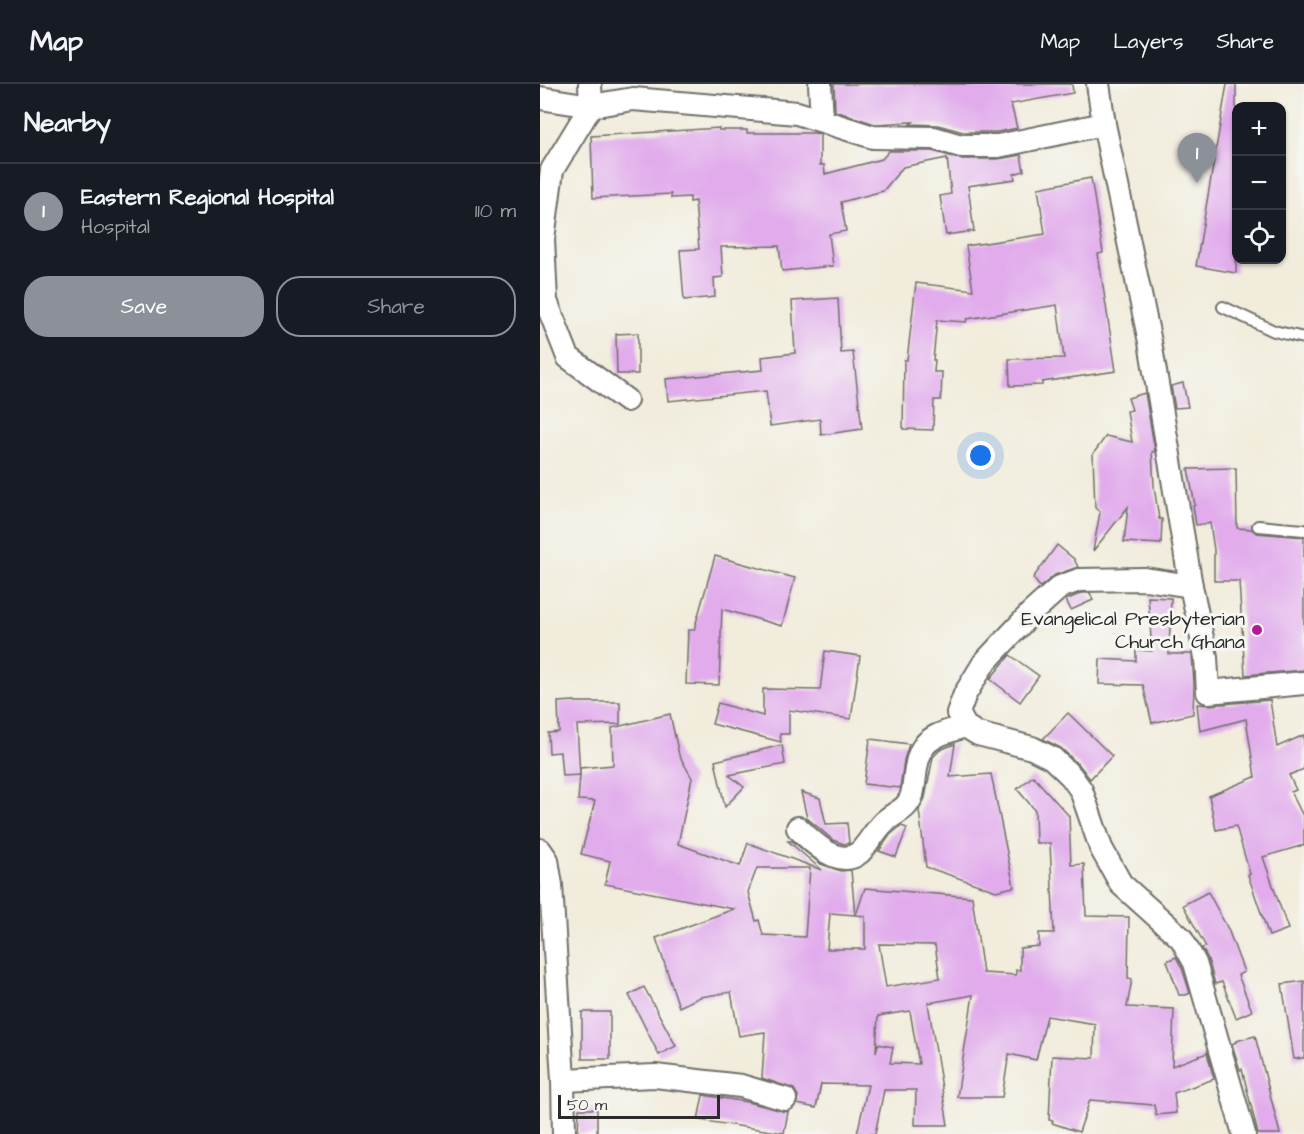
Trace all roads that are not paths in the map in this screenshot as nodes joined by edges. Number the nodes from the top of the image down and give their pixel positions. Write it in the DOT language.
graph roads {
  1 [pos="820,84"];
  2 [pos="1098,84"];
  3 [pos="590,95"];
  4 [pos="540,98"];
  5 [pos="822,120"];
  6 [pos="1104,124"];
  7 [pos="1223,307"];
  8 [pos="1304,338"];
  9 [pos="626,400"];
  10 [pos="1258,526"];
  11 [pos="1304,530"];
  12 [pos="1191,586"];
  13 [pos="1304,683"];
  14 [pos="965,726"];
  15 [pos="798,828"];
  16 [pos="540,850"];
  17 [pos="563,1080"];
  18 [pos="785,1099"];
  19 [pos="564,1134"];
  20 [pos="1244,1134"];
  1 -- 5 [label="street"];
  2 -- 6 [label="street"];
  3 -- 4 [label="street"];
  3 -- 5 [label="street"];
  3 -- 9 [label="street"];
  5 -- 6 [label="street"];
  6 -- 12 [label="street"];
  7 -- 8 [label="lane"];
  10 -- 11 [label="lane"];
  12 -- 13 [label="street"];
  12 -- 14 [label="street"];
  14 -- 15 [label="street"];
  14 -- 20 [label="street"];
  16 -- 17 [label="street"];
  17 -- 18 [label="street"];
  17 -- 19 [label="street"];
}
